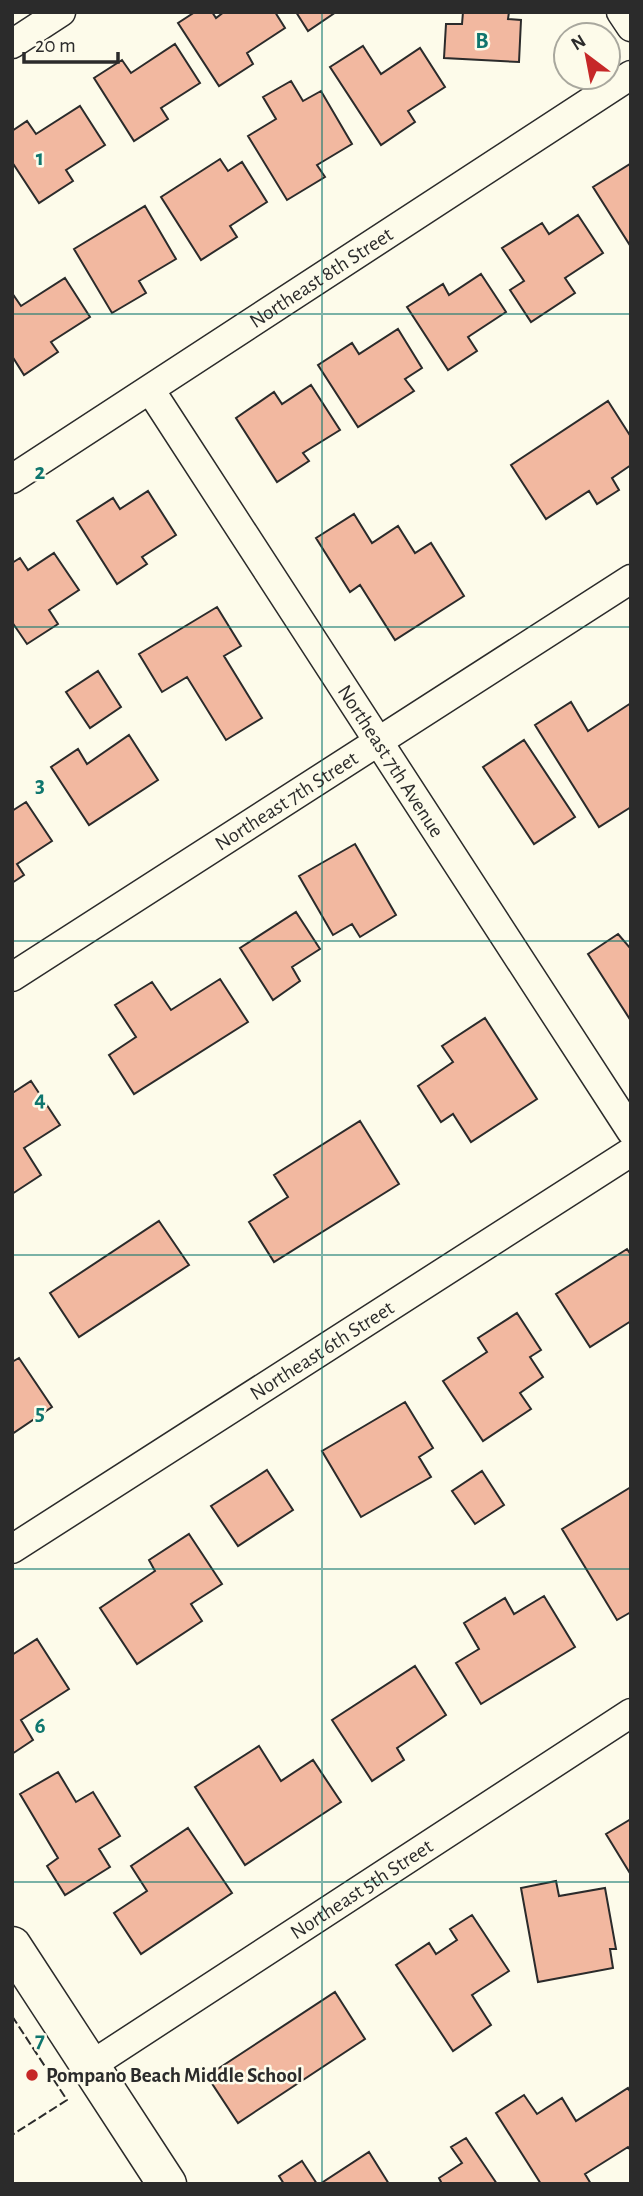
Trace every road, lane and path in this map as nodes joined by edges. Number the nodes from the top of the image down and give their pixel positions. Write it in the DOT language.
graph roads {
  1 [pos="61,12"];
  2 [pos="621,12"];
  3 [pos="631,27"];
  4 [pos="12,44"];
  5 [pos="631,75"];
  6 [pos="151,391"];
  7 [pos="12,479"];
  8 [pos="631,579"];
  9 [pos="378,741"];
  10 [pos="12,976"];
  11 [pos="631,1131"];
  12 [pos="631,1152"];
  13 [pos="12,1549"];
  14 [pos="631,1713"];
  15 [pos="12,1945"];
  16 [pos="90,2066"];
  17 [pos="167,2184"];
  1 -- 4 [label="street"];
  2 -- 3 [label="street"];
  5 -- 6 [label="street, Northeast 8th Street"];
  6 -- 7 [label="street, Northeast 8th Street"];
  6 -- 9 [label="street, Northeast 7th Avenue"];
  8 -- 9 [label="street, Northeast 7th Street"];
  9 -- 10 [label="street, Northeast 7th Street"];
  9 -- 11 [label="street, Northeast 7th Avenue"];
  12 -- 13 [label="street, Northeast 6th Street"];
  14 -- 16 [label="street, Northeast 5th Street"];
  15 -- 16 [label="street"];
  16 -- 17 [label="street"];
}
